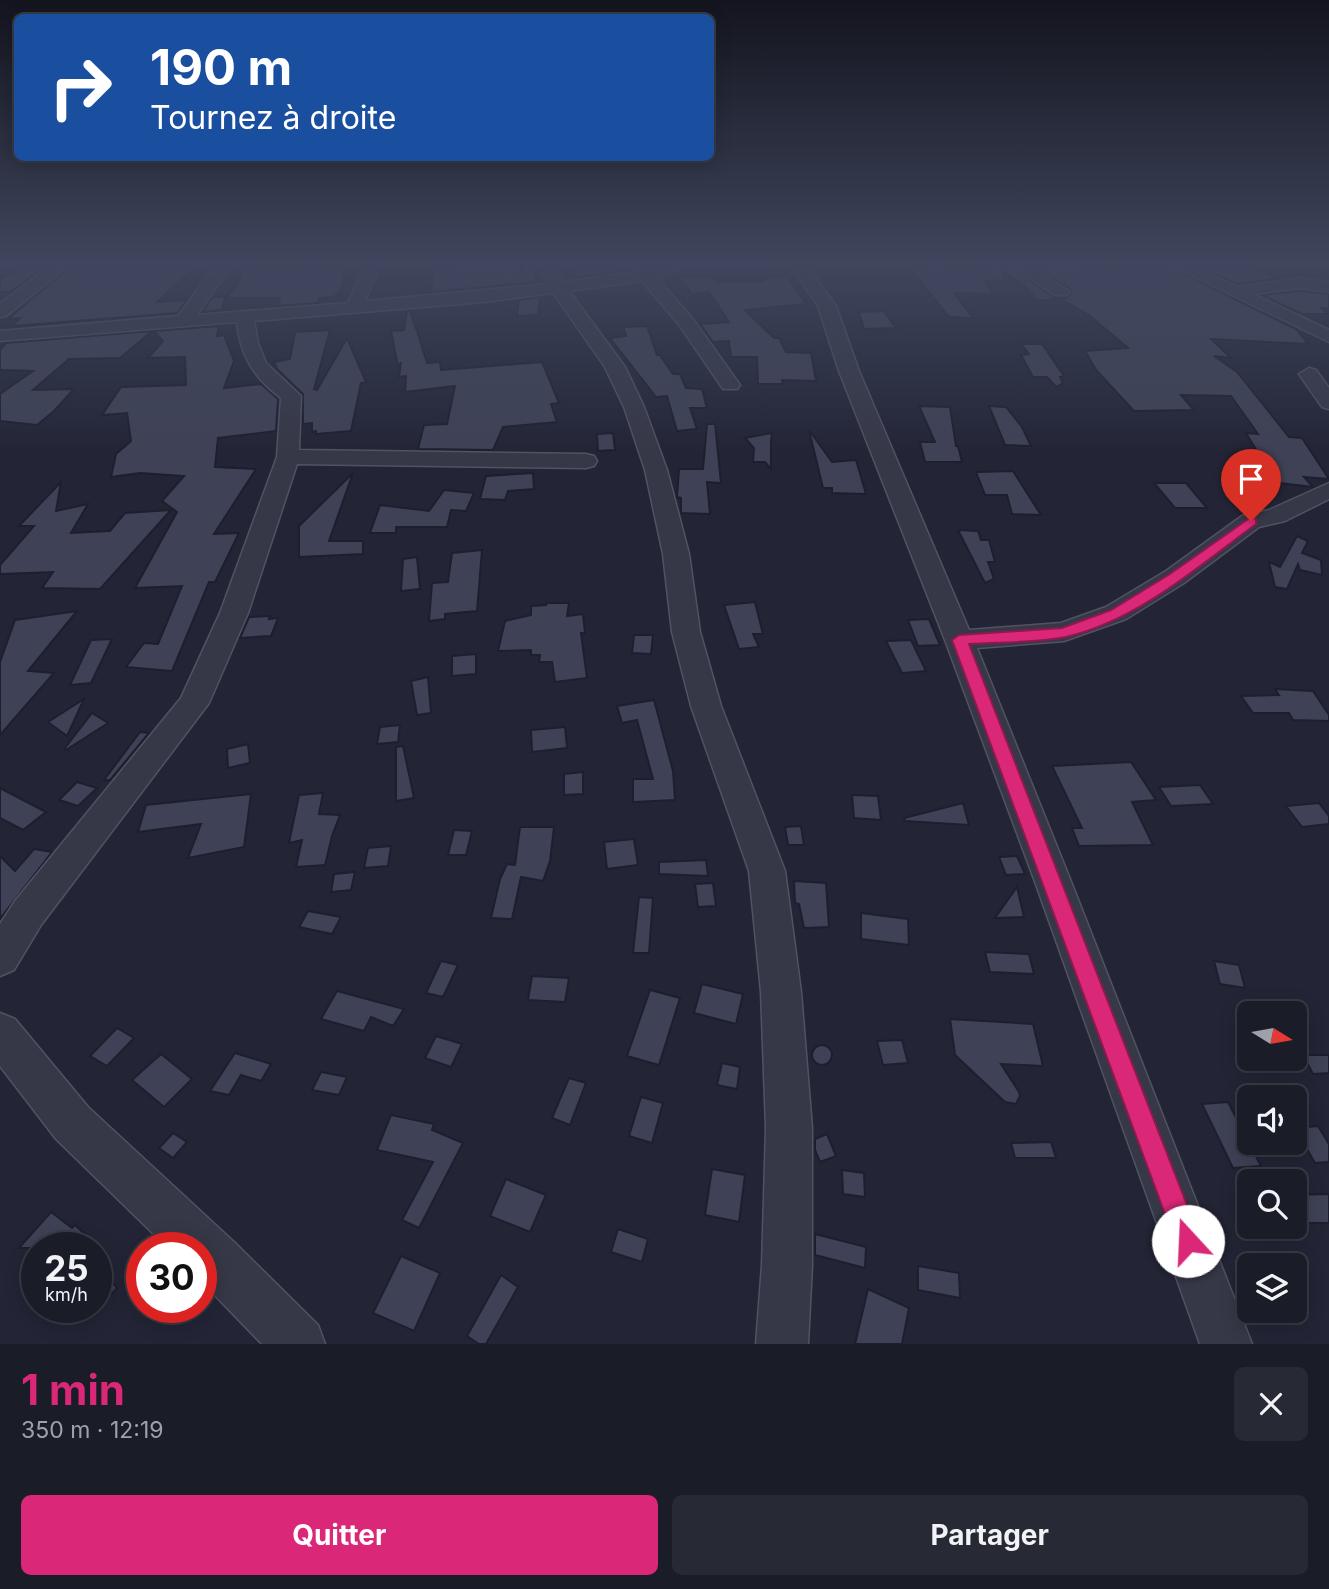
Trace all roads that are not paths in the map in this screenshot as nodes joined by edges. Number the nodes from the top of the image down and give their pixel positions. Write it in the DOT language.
graph roads {
  1 [pos="102,328"];
  2 [pos="246,328"];
  3 [pos="587,328"];
  4 [pos="690,328"];
  5 [pos="834,328"];
  6 [pos="1309,328"];
  7 [pos="0,336"];
  8 [pos="1329,337"];
  9 [pos="1309,374"];
  10 [pos="730,386"];
  11 [pos="1329,403"];
  12 [pos="288,457"];
  13 [pos="586,461"];
  14 [pos="1329,490"];
  15 [pos="959,640"];
  16 [pos="0,958"];
  17 [pos="0,1033"];
  18 [pos="299,1344"];
  19 [pos="782,1344"];
  20 [pos="1226,1344"];
  1 -- 7 [label="street"];
  2 -- 12 [label="street"];
  3 -- 19 [label="street"];
  4 -- 10 [label="street"];
  5 -- 15 [label="street"];
  6 -- 8 [label="street"];
  9 -- 11 [label="street"];
  12 -- 13 [label="street"];
  12 -- 16 [label="street"];
  14 -- 15 [label="street"];
  15 -- 20 [label="street"];
  17 -- 18 [label="street"];
}
